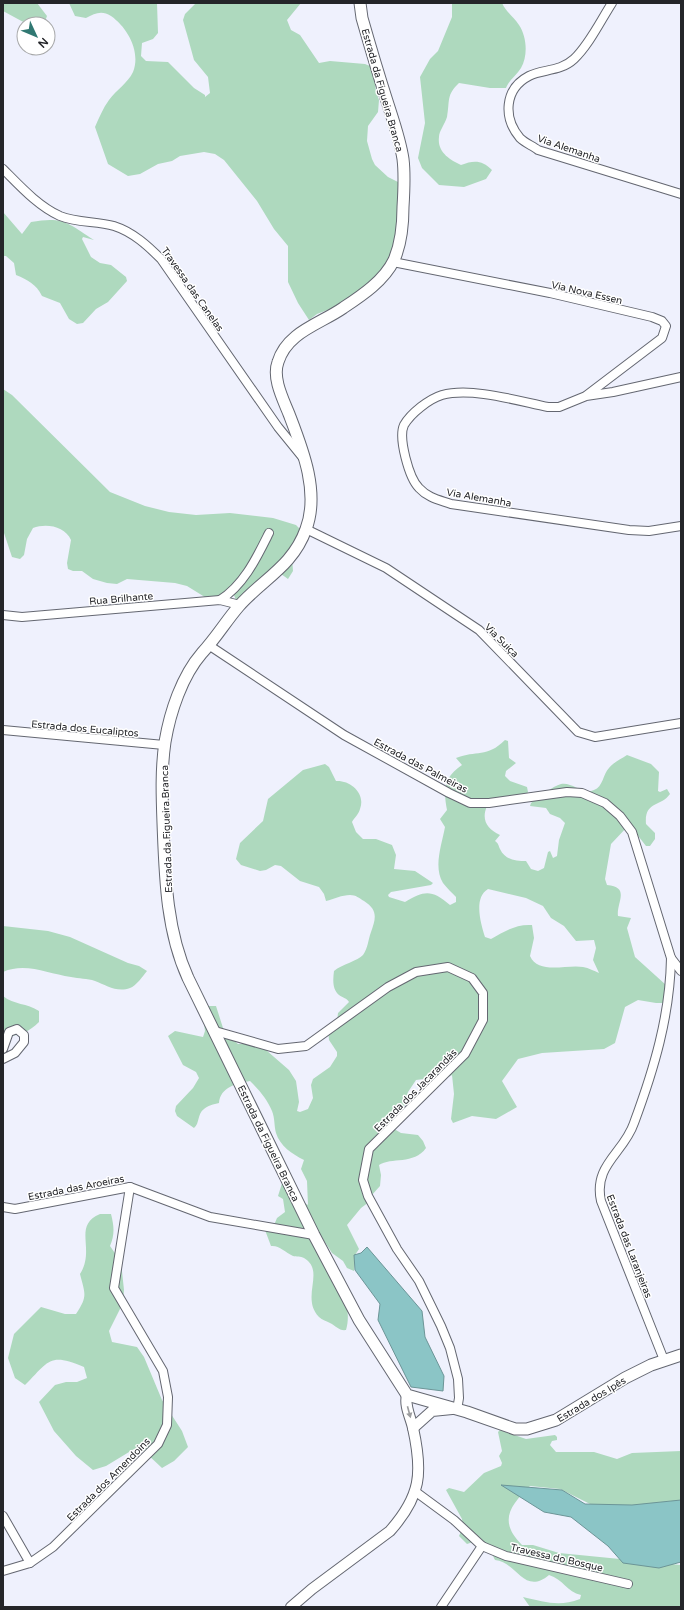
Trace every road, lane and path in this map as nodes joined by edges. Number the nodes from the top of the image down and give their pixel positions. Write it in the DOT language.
graph roads {
  1 [pos="360,3"];
  2 [pos="612,3"];
  3 [pos="3,170"];
  4 [pos="681,194"];
  5 [pos="393,262"];
  6 [pos="681,377"];
  7 [pos="586,396"];
  8 [pos="306,461"];
  9 [pos="681,526"];
  10 [pos="306,529"];
  11 [pos="269,533"];
  12 [pos="220,600"];
  13 [pos="240,605"];
  14 [pos="3,615"];
  15 [pos="210,646"];
  16 [pos="681,723"];
  17 [pos="3,730"];
  18 [pos="164,745"];
  19 [pos="671,958"];
  20 [pos="681,971"];
  21 [pos="214,1031"];
  22 [pos="3,1049"];
  23 [pos="3,1059"];
  24 [pos="130,1187"];
  25 [pos="3,1207"];
  26 [pos="314,1235"];
  27 [pos="681,1355"];
  28 [pos="664,1360"];
  29 [pos="407,1395"];
  30 [pos="455,1409"];
  31 [pos="413,1428"];
  32 [pos="416,1492"];
  33 [pos="3,1516"];
  34 [pos="482,1546"];
  35 [pos="30,1563"];
  36 [pos="3,1571"];
  37 [pos="628,1584"];
  38 [pos="291,1607"];
  39 [pos="441,1607"];
  1 -- 5 [label="main road, Estrada da Figueira Branca"];
  2 -- 4 [label="street, Via Alemanha"];
  3 -- 8 [label="street, Travessa das Canelas"];
  5 -- 7 [label="street, Via Nova Essen"];
  5 -- 8 [label="main road, Estrada da Figueira Branca"];
  6 -- 7 [label="street, Via Alemanha"];
  7 -- 9 [label="street, Via Alemanha"];
  8 -- 10 [label="main road, Estrada da Figueira Branca"];
  10 -- 13 [label="main road, Estrada da Figueira Branca"];
  10 -- 16 [label="street, Via Suiça"];
  11 -- 12 [label="street"];
  12 -- 13 [label="street, Rua Brilhante"];
  12 -- 14 [label="street, Rua Brilhante"];
  13 -- 15 [label="main road, Estrada da Figueira Branca"];
  15 -- 18 [label="main road, Estrada da Figueira Branca"];
  15 -- 19 [label="street, Estrada das Palmeiras"];
  17 -- 18 [label="street, Estrada dos Eucaliptos"];
  18 -- 21 [label="main road, Estrada da Figueira Branca"];
  19 -- 20 [label="street, Estrada das Palmeiras"];
  19 -- 28 [label="street, Estrada das Laranjeiras"];
  21 -- 26 [label="main road, Estrada da Figueira Branca"];
  21 -- 30 [label="street, Estrada dos Jacarandás"];
  22 -- 23 [label="street"];
  24 -- 25 [label="street, Estrada das Aroeiras"];
  24 -- 26 [label="street, Estrada das Aroeiras"];
  24 -- 35 [label="street, Estrada dos Amendoins"];
  26 -- 29 [label="main road, Estrada da Figueira Branca"];
  27 -- 28 [label="main road, Estrada dos Ipês"];
  28 -- 30 [label="main road, Estrada dos Ipês"];
  29 -- 30 [label="main road, Estrada dos Ipês"];
  29 -- 31 [label="street, Estrada da Figueira Branca, one-way"];
  30 -- 31 [label="street"];
  31 -- 32 [label="street, Estrada da Figueira Branca"];
  32 -- 34 [label="street"];
  32 -- 38 [label="street, Estrada da Figueira Branca"];
  33 -- 35 [label="street"];
  34 -- 37 [label="street, Travessa do Bosque"];
  34 -- 39 [label="street"];
  35 -- 36 [label="street, Estrada dos Amendoins"];
}
